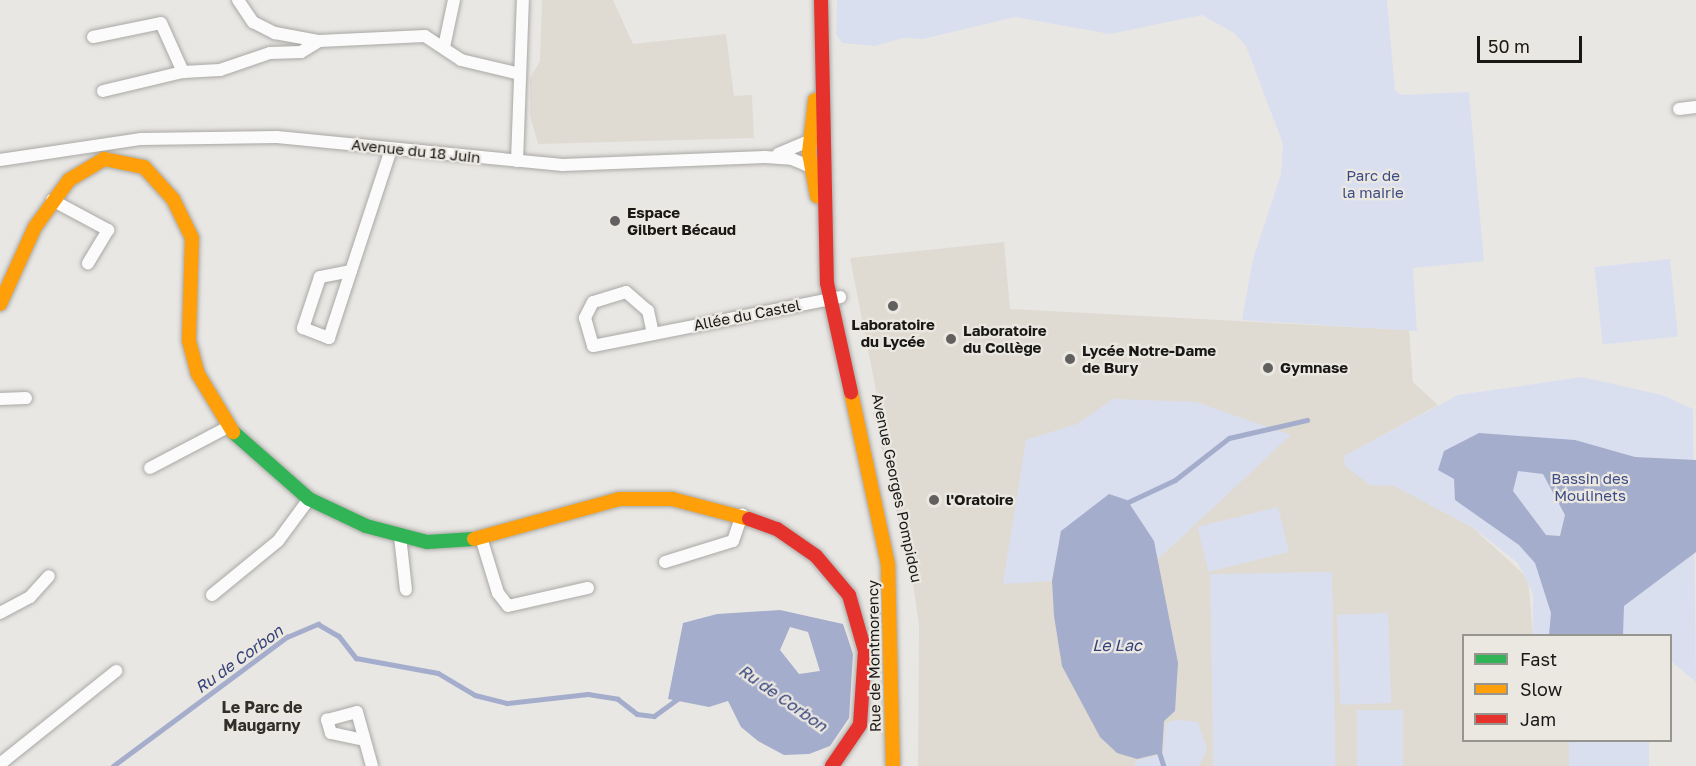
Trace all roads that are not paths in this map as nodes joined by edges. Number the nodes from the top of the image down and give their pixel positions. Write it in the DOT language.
graph roads {
  1 [pos="238,0"];
  2 [pos="454,0"];
  3 [pos="523,0"];
  4 [pos="821,0"];
  5 [pos="821,25"];
  6 [pos="275,33"];
  7 [pos="93,37"];
  8 [pos="319,41"];
  9 [pos="444,47"];
  10 [pos="270,53"];
  11 [pos="183,72"];
  12 [pos="516,73"];
  13 [pos="103,91"];
  14 [pos="1696,107"];
  15 [pos="1679,109"];
  16 [pos="811,141"];
  17 [pos="826,145"];
  18 [pos="391,149"];
  19 [pos="765,157"];
  20 [pos="0,160"];
  21 [pos="516,161"];
  22 [pos="827,163"];
  23 [pos="813,169"];
  24 [pos="52,200"];
  25 [pos="824,222"];
  26 [pos="88,263"];
  27 [pos="351,271"];
  28 [pos="4,280"];
  29 [pos="835,298"];
  30 [pos="0,304"];
  31 [pos="653,334"];
  32 [pos="26,398"];
  33 [pos="0,399"];
  34 [pos="228,427"];
  35 [pos="150,468"];
  36 [pos="309,499"];
  37 [pos="742,515"];
  38 [pos="400,536"];
  39 [pos="482,541"];
  40 [pos="885,546"];
  41 [pos="665,562"];
  42 [pos="50,576"];
  43 [pos="588,588"];
  44 [pos="406,590"];
  45 [pos="212,595"];
  46 [pos="0,613"];
  47 [pos="116,671"];
  48 [pos="364,740"];
  49 [pos="0,764"];
  50 [pos="372,766"];
  51 [pos="832,766"];
  52 [pos="893,766"];
  53 [pos="903,766"];
  1 -- 6 [label="street"];
  2 -- 9 [label="street"];
  3 -- 12 [label="street"];
  4 -- 5 [label="main road, Avenue Georges Pompidou"];
  5 -- 16 [label="main road, Avenue Georges Pompidou"];
  5 -- 17 [label="main road, Avenue Georges Pompidou"];
  6 -- 8 [label="street"];
  6 -- 10 [label="street"];
  7 -- 11 [label="street"];
  8 -- 9 [label="street"];
  8 -- 10 [label="street"];
  9 -- 12 [label="street"];
  10 -- 11 [label="street"];
  11 -- 13 [label="street"];
  12 -- 21 [label="street"];
  14 -- 15 [label="street"];
  16 -- 17 [label="street"];
  16 -- 19 [label="street"];
  16 -- 23 [label="main road, Avenue Georges Pompidou"];
  17 -- 22 [label="main road, Avenue Georges Pompidou"];
  18 -- 20 [label="street, Avenue du 18 Juin"];
  18 -- 21 [label="street, Avenue du 18 Juin"];
  18 -- 27 [label="street"];
  19 -- 21 [label="street, Avenue du 18 Juin"];
  19 -- 23 [label="street, Avenue du 18 Juin"];
  22 -- 23 [label="street"];
  22 -- 25 [label="main road, Avenue Georges Pompidou"];
  23 -- 25 [label="main road, Avenue Georges Pompidou"];
  24 -- 26 [label="street"];
  24 -- 28 [label="main road"];
  24 -- 34 [label="main road"];
  25 -- 29 [label="main road, Avenue Georges Pompidou"];
  27 -- 27 [label="street"];
  28 -- 30 [label="main road"];
  29 -- 31 [label="street, Allée du Castel"];
  29 -- 40 [label="main road, Avenue Georges Pompidou"];
  29 -- 53 [label="main road, Avenue Georges Pompidou"];
  31 -- 31 [label="street, Allée du Castel"];
  32 -- 33 [label="street"];
  34 -- 35 [label="street"];
  34 -- 36 [label="main road"];
  36 -- 38 [label="main road"];
  36 -- 45 [label="street"];
  37 -- 39 [label="main road"];
  37 -- 41 [label="street"];
  37 -- 51 [label="main road"];
  38 -- 39 [label="main road"];
  38 -- 44 [label="street"];
  39 -- 43 [label="street"];
  40 -- 52 [label="main road, Rue de Montmorency"];
  42 -- 46 [label="street"];
  47 -- 49 [label="street"];
  48 -- 50 [label="street"];
}
